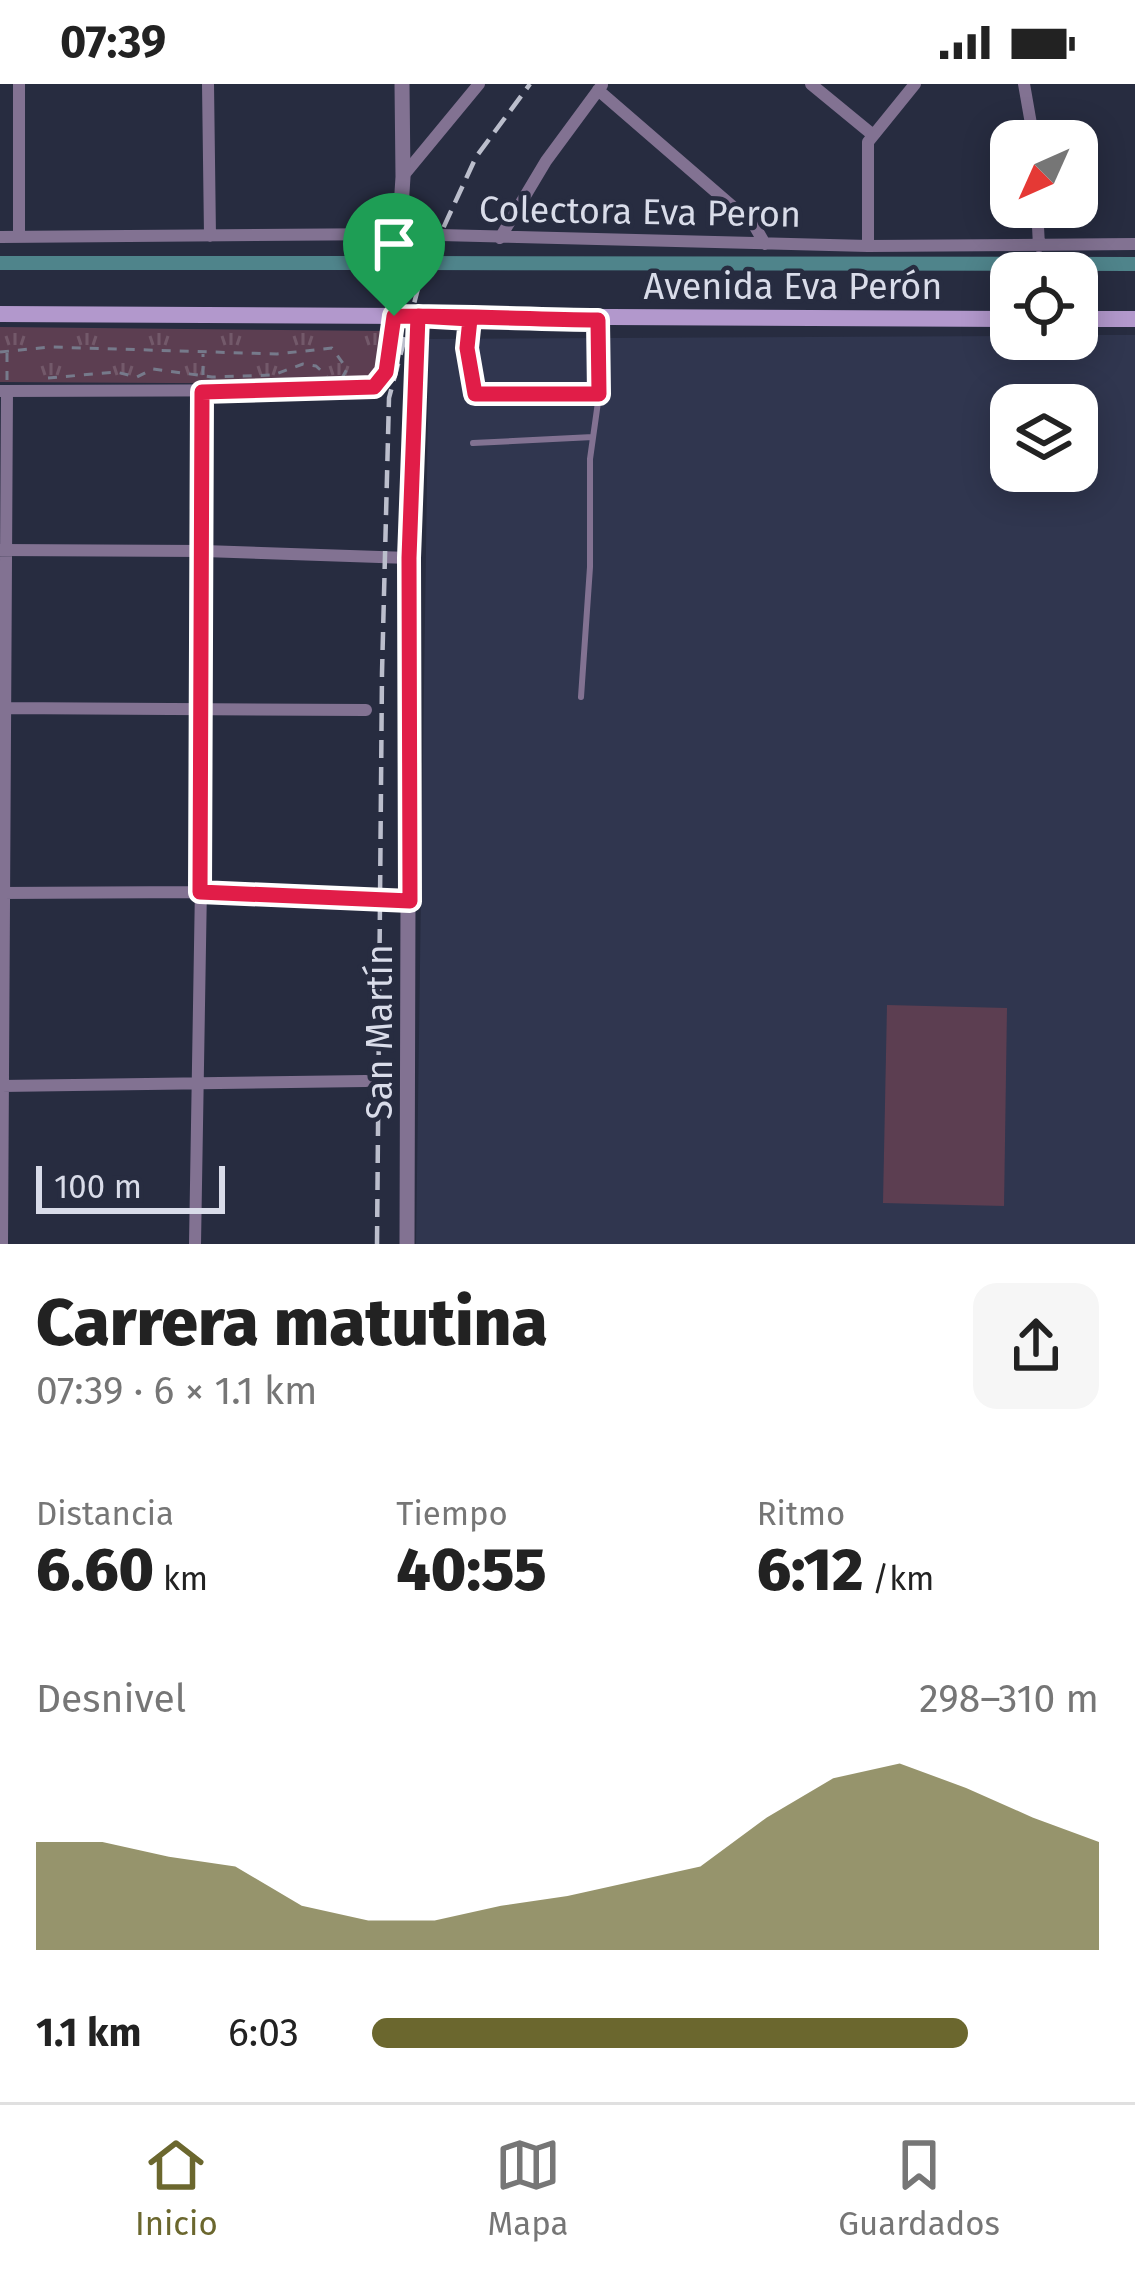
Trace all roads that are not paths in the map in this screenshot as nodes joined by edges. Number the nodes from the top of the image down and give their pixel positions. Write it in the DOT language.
graph roads {
  1 [pos="19,84"];
  2 [pos="208,84"];
  3 [pos="402,84"];
  4 [pos="478,84"];
  5 [pos="811,84"];
  6 [pos="915,84"];
  7 [pos="1024,84"];
  8 [pos="600,87"];
  9 [pos="1030,120"];
  10 [pos="873,135"];
  11 [pos="403,177"];
  12 [pos="1038,228"];
  13 [pos="400,235"];
  14 [pos="210,236"];
  15 [pos="0,237"];
  16 [pos="19,237"];
  17 [pos="500,238"];
  18 [pos="765,244"];
  19 [pos="1135,244"];
  20 [pos="868,246"];
  21 [pos="1039,247"];
  22 [pos="0,314"];
  23 [pos="394,316"];
  24 [pos="418,316"];
  25 [pos="470,319"];
  26 [pos="990,319"];
  27 [pos="1098,319"];
  28 [pos="1135,319"];
  29 [pos="598,320"];
  30 [pos="3,385"];
  31 [pos="202,392"];
  32 [pos="599,394"];
  33 [pos="593,437"];
  34 [pos="473,443"];
  35 [pos="4,550"];
  36 [pos="204,551"];
  37 [pos="409,558"];
  38 [pos="581,697"];
  39 [pos="3,708"];
  40 [pos="204,708"];
  41 [pos="366,710"];
  42 [pos="200,892"];
  43 [pos="2,893"];
  44 [pos="410,901"];
  45 [pos="366,1081"];
  46 [pos="198,1083"];
  47 [pos="2,1086"];
  48 [pos="2,1244"];
  49 [pos="195,1244"];
  50 [pos="407,1244"];
  1 -- 16 [label="street"];
  2 -- 14 [label="street"];
  3 -- 11 [label="street"];
  4 -- 11 [label="street"];
  5 -- 10 [label="street"];
  6 -- 10 [label="street"];
  7 -- 9 [label="street"];
  8 -- 17 [label="street"];
  8 -- 18 [label="street"];
  10 -- 20 [label="street"];
  11 -- 13 [label="street"];
  12 -- 21 [label="street"];
  13 -- 14 [label="street, Colectora Eva Peron"];
  13 -- 17 [label="street, Colectora Eva Peron"];
  13 -- 23 [label="street"];
  14 -- 16 [label="street, Colectora Eva Peron"];
  15 -- 16 [label="street, Colectora Eva Peron"];
  17 -- 18 [label="street, Colectora Eva Peron"];
  18 -- 20 [label="street, Colectora Eva Peron"];
  19 -- 21 [label="street, Colectora Eva Peron"];
  20 -- 21 [label="street, Colectora Eva Peron"];
  22 -- 23 [label="main road, Avenida Eva Perón"];
  23 -- 24 [label="main road, Avenida Eva Perón"];
  23 -- 31 [label="street"];
  24 -- 25 [label="main road, Avenida Eva Perón"];
  24 -- 37 [label="street, San Martín"];
  25 -- 29 [label="main road, Avenida Eva Perón"];
  25 -- 32 [label="lane"];
  26 -- 29 [label="main road, Avenida Eva Perón"];
  27 -- 28 [label="main road"];
  29 -- 32 [label="lane"];
  30 -- 31 [label="street"];
  30 -- 35 [label="street"];
  31 -- 36 [label="street"];
  32 -- 33 [label="lane"];
  33 -- 34 [label="lane"];
  33 -- 38 [label="lane"];
  35 -- 36 [label="street"];
  35 -- 39 [label="street"];
  36 -- 37 [label="street"];
  36 -- 40 [label="street"];
  37 -- 44 [label="street, San Martín"];
  39 -- 40 [label="street"];
  39 -- 43 [label="street"];
  40 -- 41 [label="street"];
  40 -- 42 [label="street"];
  42 -- 43 [label="street"];
  42 -- 44 [label="street"];
  42 -- 46 [label="street"];
  43 -- 47 [label="street"];
  44 -- 50 [label="street, San Martín"];
  45 -- 46 [label="street"];
  46 -- 47 [label="street"];
  46 -- 49 [label="street"];
  47 -- 48 [label="street"];
}
